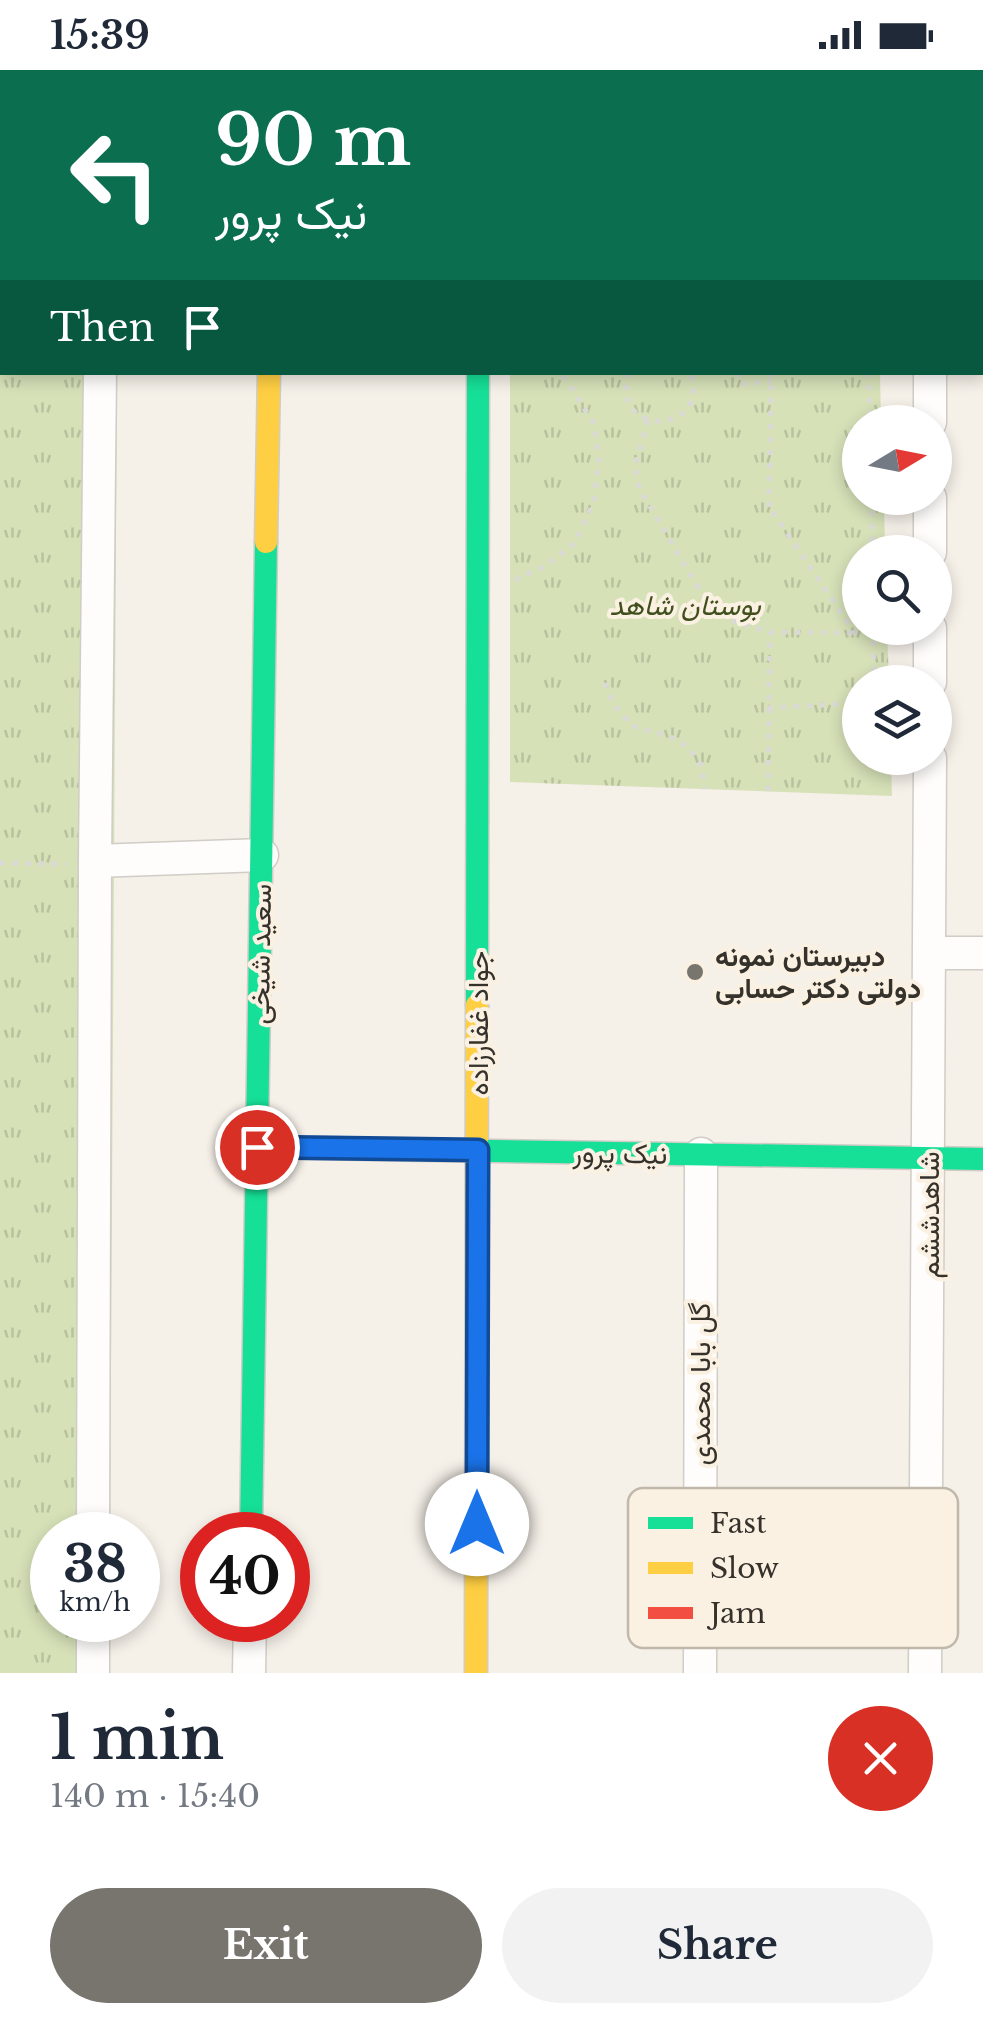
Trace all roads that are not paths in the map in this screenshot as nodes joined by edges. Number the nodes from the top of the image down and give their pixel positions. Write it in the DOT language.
graph roads {
  1 [pos="100,375"];
  2 [pos="268,375"];
  3 [pos="478,375"];
  4 [pos="930,375"];
  5 [pos="930,405"];
  6 [pos="930,775"];
  7 [pos="262,856"];
  8 [pos="80,862"];
  9 [pos="930,953"];
  10 [pos="983,953"];
  11 [pos="257,1147"];
  12 [pos="478,1150"];
  13 [pos="700,1154"];
  14 [pos="930,1158"];
  15 [pos="983,1159"];
  16 [pos="700,1488"];
  17 [pos="927,1488"];
  18 [pos="93,1512"];
  19 [pos="251,1512"];
  20 [pos="93,1642"];
  21 [pos="250,1642"];
  22 [pos="925,1648"];
  23 [pos="93,1673"];
  24 [pos="249,1673"];
  25 [pos="476,1673"];
  26 [pos="925,1673"];
  1 -- 8 [label="street"];
  2 -- 7 [label="street, سعید شیخی"];
  3 -- 12 [label="street, جواد غفارزاده"];
  4 -- 5 [label="street"];
  6 -- 9 [label="street, شاهدششم"];
  7 -- 8 [label="street"];
  7 -- 11 [label="street, سعید شیخی"];
  8 -- 18 [label="street"];
  9 -- 10 [label="street"];
  9 -- 14 [label="street, شاهدششم"];
  11 -- 12 [label="street, نیک پرور"];
  11 -- 19 [label="street, سعید شیخی"];
  12 -- 13 [label="street, نیک پرور"];
  12 -- 25 [label="street, جواد غفارزاده"];
  13 -- 14 [label="street, نیک پرور"];
  13 -- 16 [label="street, گل بابا محمدی"];
  14 -- 15 [label="street, نیک پرور"];
  14 -- 17 [label="street, شاهدششم"];
  20 -- 23 [label="street"];
  21 -- 24 [label="street"];
  22 -- 26 [label="street, شاهدششم"];
}
